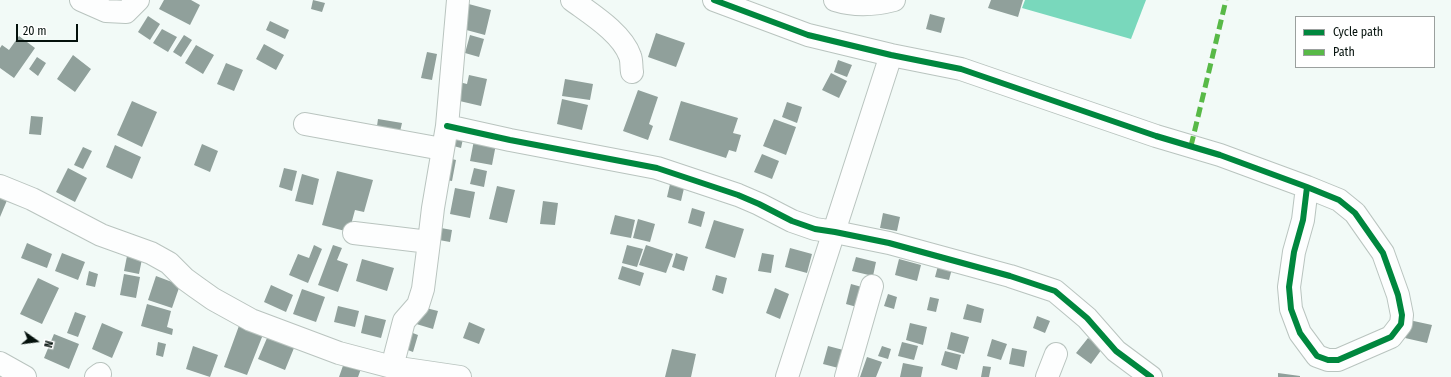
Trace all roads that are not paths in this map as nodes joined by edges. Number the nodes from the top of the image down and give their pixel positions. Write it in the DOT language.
graph roads {
  1 [pos="80,0"];
  2 [pos="138,0"];
  3 [pos="458,0"];
  4 [pos="572,0"];
  5 [pos="714,0"];
  6 [pos="836,0"];
  7 [pos="894,0"];
  8 [pos="891,55"];
  9 [pos="632,72"];
  10 [pos="305,124"];
  11 [pos="447,126"];
  12 [pos="442,149"];
  13 [pos="0,186"];
  14 [pos="1307,187"];
  15 [pos="835,232"];
  16 [pos="354,233"];
  17 [pos="430,242"];
  18 [pos="872,286"];
  19 [pos="1056,354"];
  20 [pos="0,363"];
  21 [pos="392,367"];
  22 [pos="25,377"];
  23 [pos="460,377"];
  24 [pos="787,377"];
  25 [pos="846,377"];
  26 [pos="1047,377"];
  27 [pos="1151,377"];
  1 -- 2 [label="street"];
  3 -- 11 [label="street"];
  4 -- 9 [label="street"];
  5 -- 8 [label="street"];
  6 -- 7 [label="street"];
  8 -- 14 [label="street"];
  8 -- 15 [label="street"];
  10 -- 12 [label="street"];
  11 -- 12 [label="street"];
  11 -- 15 [label="street"];
  12 -- 17 [label="street"];
  13 -- 21 [label="street"];
  14 -- 14 [label="street"];
  15 -- 24 [label="street"];
  15 -- 27 [label="street"];
  16 -- 17 [label="street"];
  17 -- 21 [label="street"];
  18 -- 25 [label="street"];
  19 -- 26 [label="street"];
  20 -- 22 [label="street"];
  21 -- 23 [label="street"];
}
